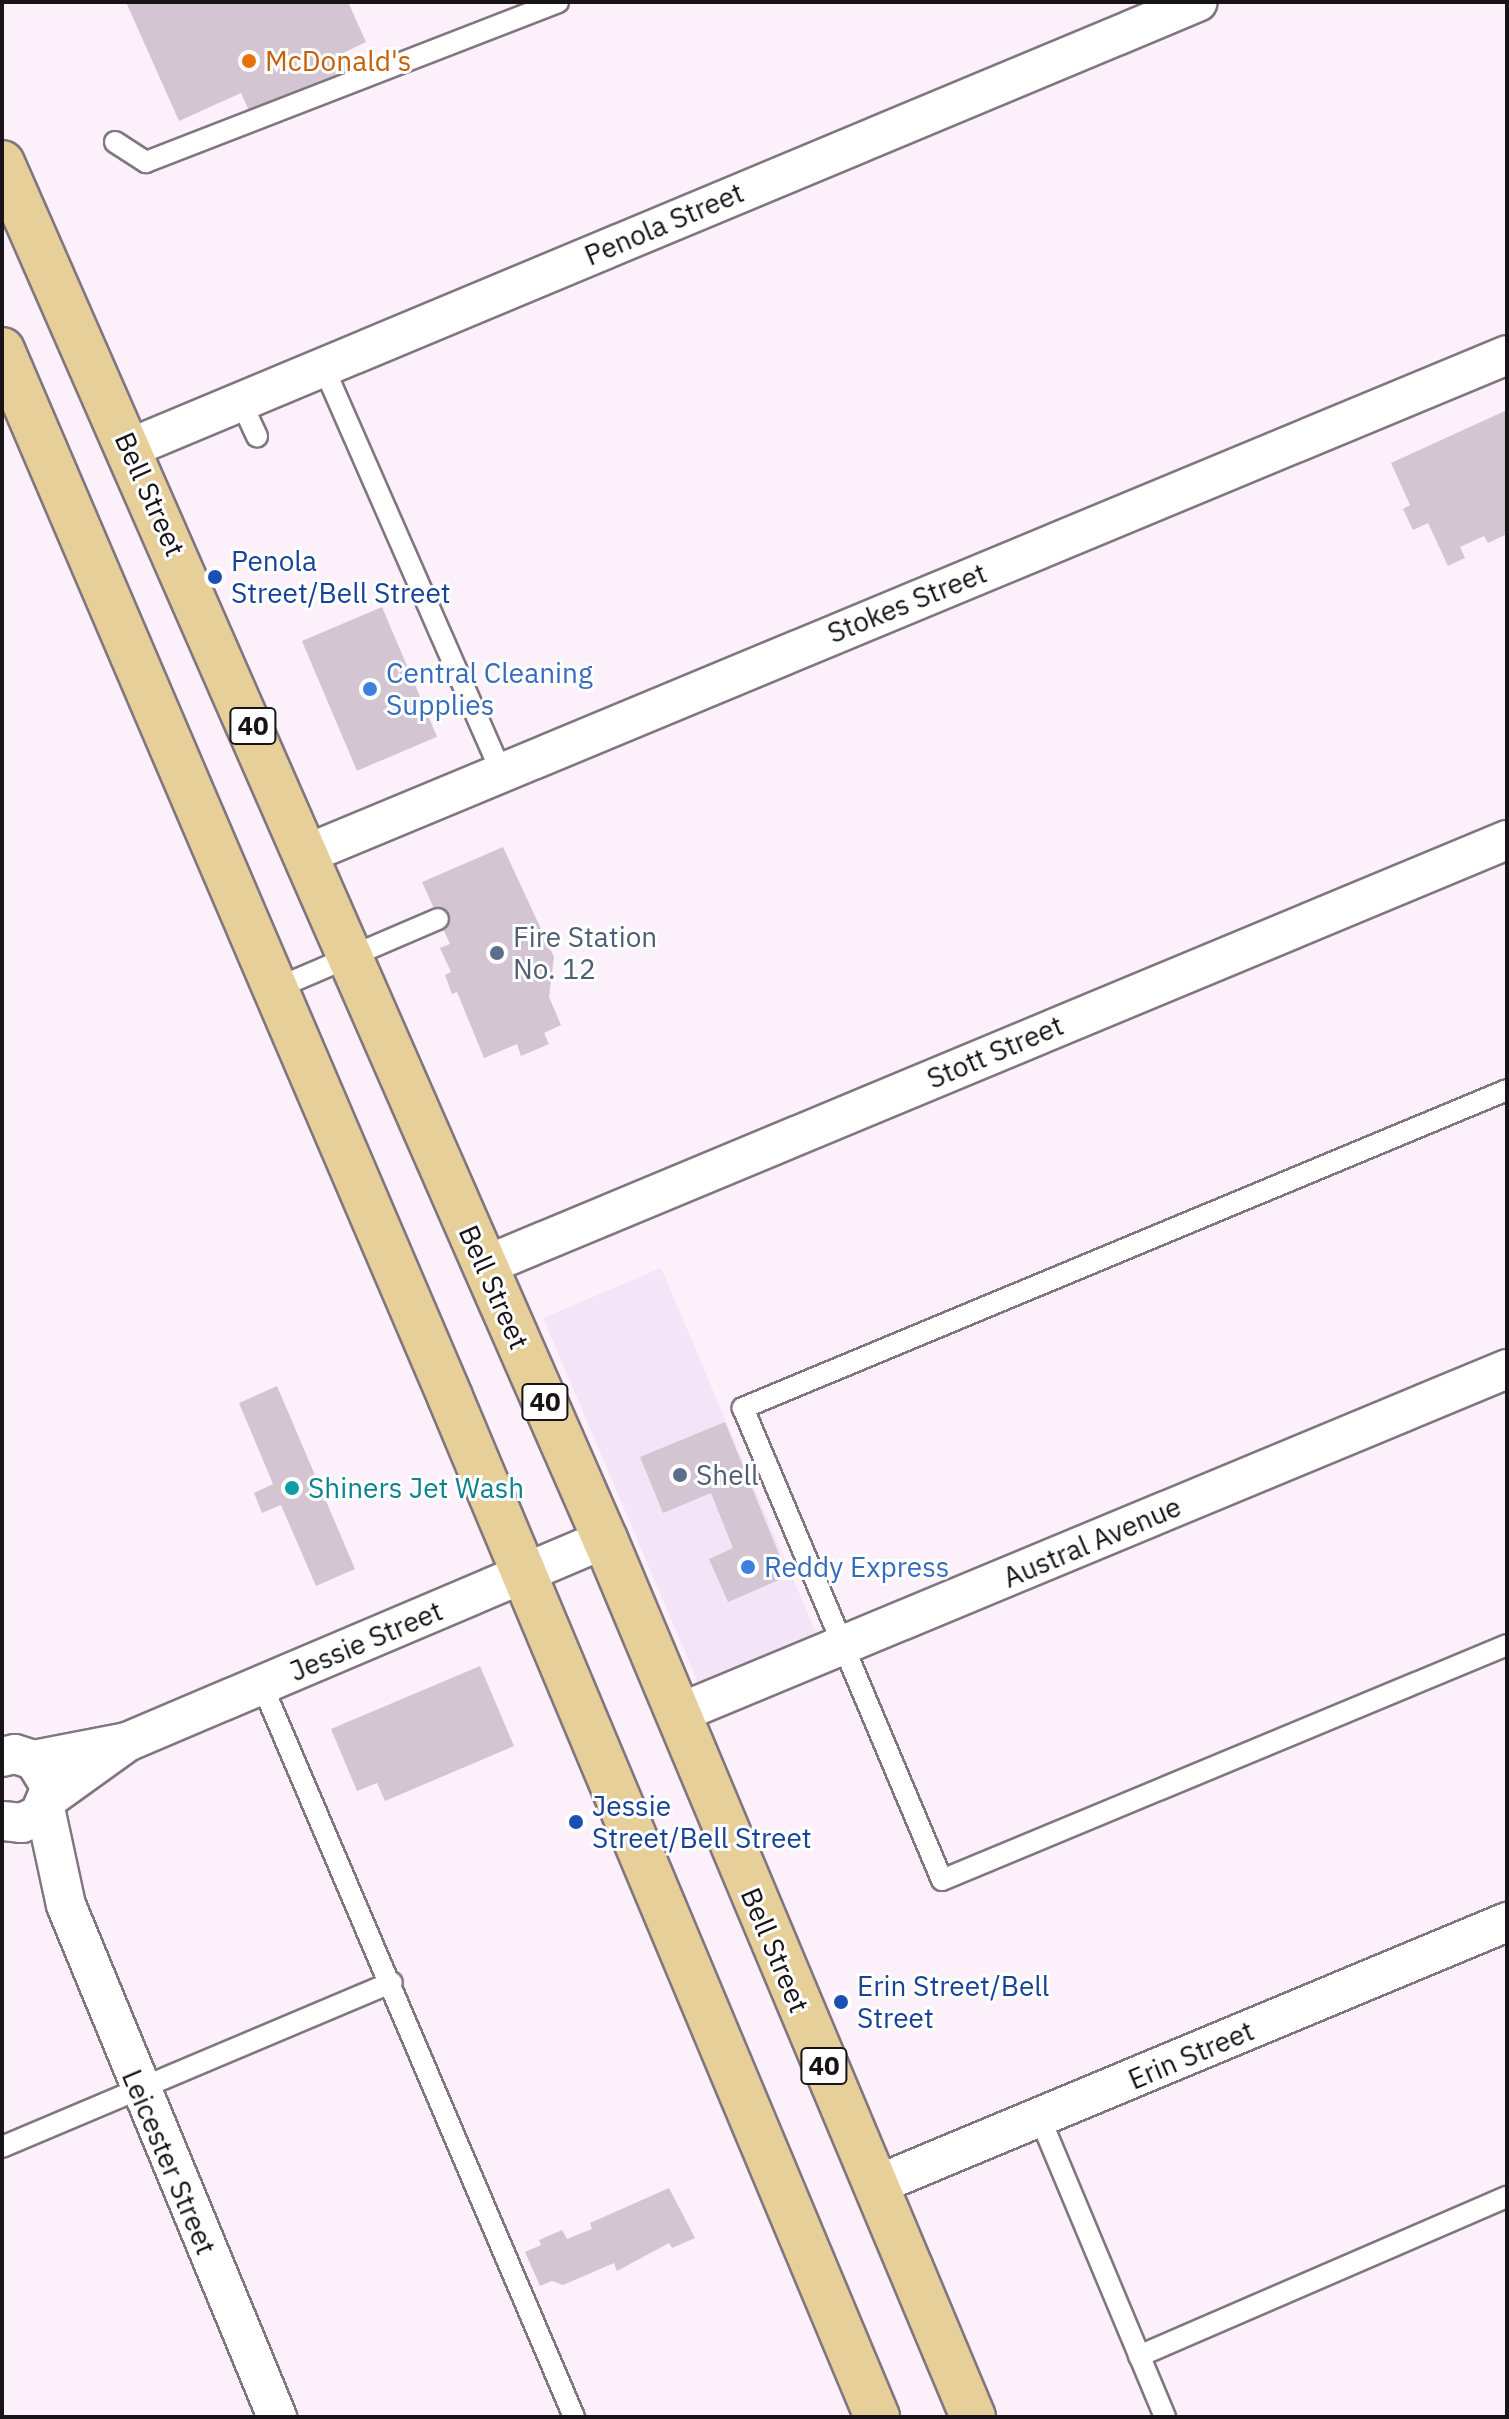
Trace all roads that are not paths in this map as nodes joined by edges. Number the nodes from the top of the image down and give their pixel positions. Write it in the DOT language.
graph roads {
  1 [pos="558,2"];
  2 [pos="1198,2"];
  3 [pos="115,142"];
  4 [pos="2,163"];
  5 [pos="2,350"];
  6 [pos="1507,355"];
  7 [pos="323,366"];
  8 [pos="241,402"];
  9 [pos="257,437"];
  10 [pos="130,448"];
  11 [pos="501,771"];
  12 [pos="1507,840"];
  13 [pos="309,853"];
  14 [pos="438,919"];
  15 [pos="352,956"];
  16 [pos="277,988"];
  17 [pos="1507,1090"];
  18 [pos="484,1266"];
  19 [pos="1507,1369"];
  20 [pos="605,1539"];
  21 [pos="523,1573"];
  22 [pos="1507,1645"];
  23 [pos="843,1646"];
  24 [pos="262,1685"];
  25 [pos="677,1714"];
  26 [pos="2,1724"];
  27 [pos="127,1742"];
  28 [pos="20,1758"];
  29 [pos="27,1812"];
  30 [pos="1507,1922"];
  31 [pos="392,1982"];
  32 [pos="138,2089"];
  33 [pos="1040,2118"];
  34 [pos="2,2147"];
  35 [pos="874,2186"];
  36 [pos="1507,2197"];
  37 [pos="1139,2356"];
  38 [pos="277,2417"];
  39 [pos="574,2417"];
  40 [pos="877,2417"];
  41 [pos="973,2417"];
  42 [pos="1165,2417"];
  1 -- 3 [label="lane"];
  2 -- 7 [label="street, Penola Street"];
  4 -- 10 [label="highway, Bell Street / 40"];
  5 -- 16 [label="highway"];
  6 -- 11 [label="street, Stokes Street"];
  7 -- 8 [label="street, Penola Street"];
  7 -- 11 [label="lane"];
  8 -- 9 [label="lane"];
  8 -- 10 [label="street, Penola Street"];
  10 -- 13 [label="highway, Bell Street / 40"];
  11 -- 13 [label="street, Stokes Street"];
  12 -- 18 [label="street, Stott Street"];
  13 -- 15 [label="highway, Bell Street / 40"];
  14 -- 15 [label="lane"];
  15 -- 16 [label="lane"];
  15 -- 18 [label="highway, Bell Street / 40"];
  16 -- 21 [label="highway"];
  17 -- 23 [label="lane"];
  18 -- 20 [label="highway, Bell Street / 40"];
  19 -- 23 [label="street, Austral Avenue"];
  20 -- 21 [label="street, Jessie Street"];
  20 -- 25 [label="highway, Bell Street / 40"];
  21 -- 24 [label="street, Jessie Street"];
  21 -- 40 [label="highway"];
  22 -- 23 [label="lane"];
  23 -- 25 [label="street, Austral Avenue"];
  24 -- 27 [label="street, Jessie Street"];
  24 -- 31 [label="lane"];
  25 -- 35 [label="highway, Bell Street / 40"];
  26 -- 28 [label="street"];
  27 -- 28 [label="street, Jessie Street"];
  27 -- 29 [label="street, Jessie Street"];
  28 -- 29 [label="street, Leicester Street"];
  29 -- 32 [label="street, Leicester Street"];
  30 -- 33 [label="street, Erin Street"];
  31 -- 32 [label="lane"];
  31 -- 39 [label="lane"];
  32 -- 34 [label="lane"];
  32 -- 38 [label="street, Leicester Street"];
  33 -- 35 [label="street, Erin Street"];
  33 -- 37 [label="lane"];
  35 -- 41 [label="highway, Bell Street / 40"];
  36 -- 37 [label="lane"];
  37 -- 42 [label="lane"];
}
